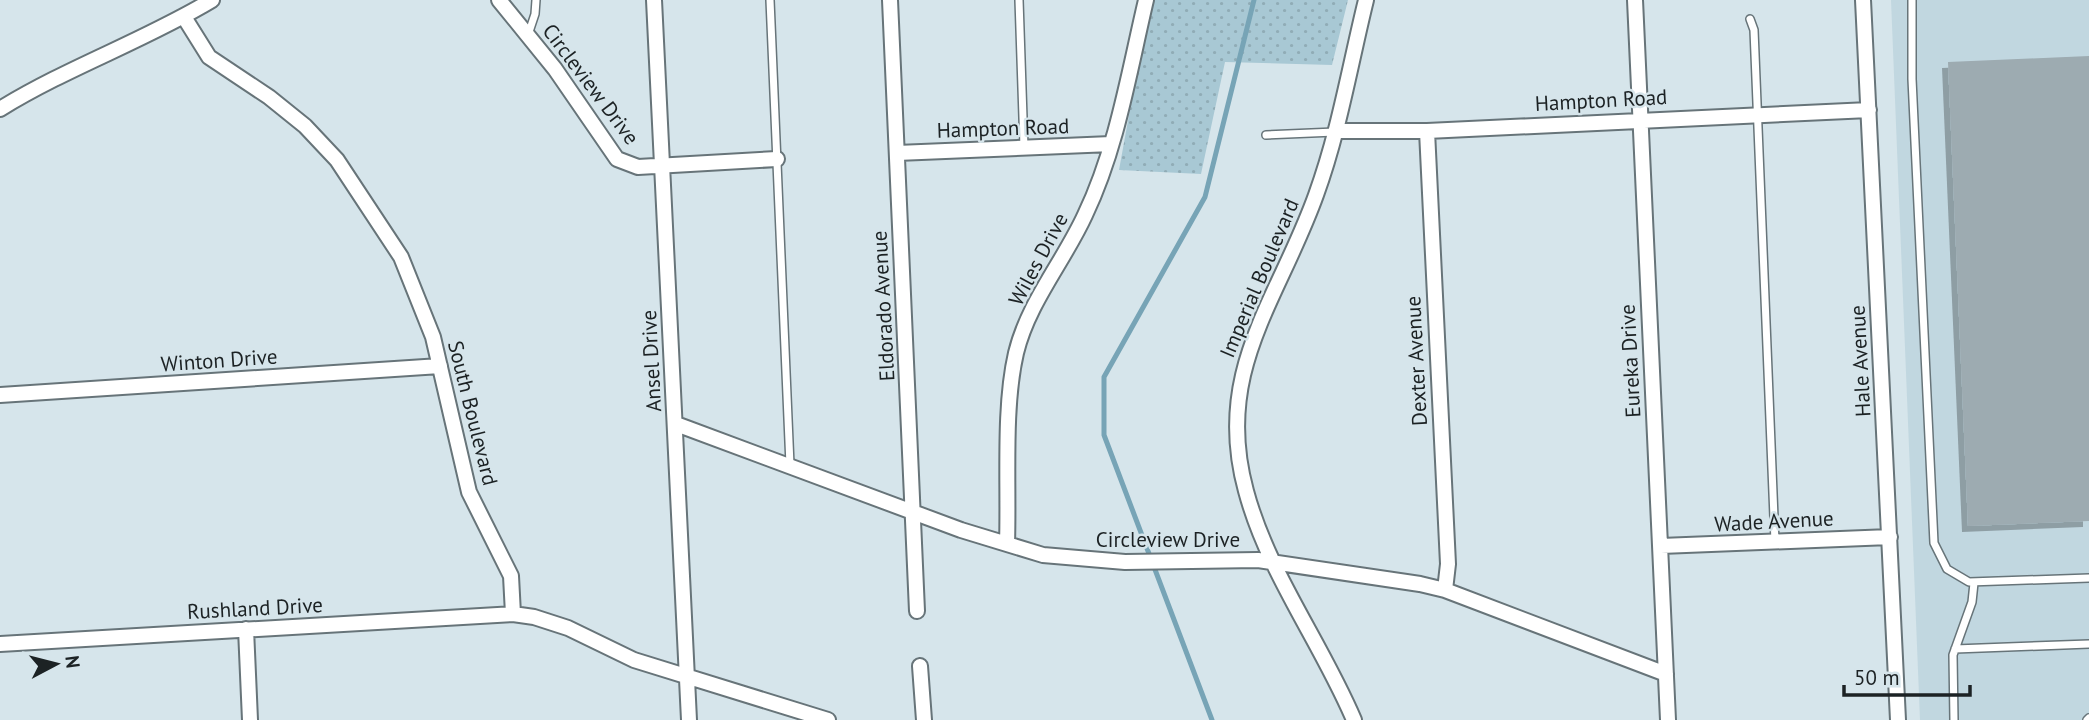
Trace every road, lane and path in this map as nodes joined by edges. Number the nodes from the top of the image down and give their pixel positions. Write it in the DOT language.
graph roads {
  1 [pos="212,0"];
  2 [pos="499,0"];
  3 [pos="536,0"];
  4 [pos="654,0"];
  5 [pos="770,0"];
  6 [pos="890,0"];
  7 [pos="1019,0"];
  8 [pos="1146,0"];
  9 [pos="1366,0"];
  10 [pos="1635,0"];
  11 [pos="1863,0"];
  12 [pos="1912,0"];
  13 [pos="184,17"];
  14 [pos="1750,19"];
  15 [pos="528,35"];
  16 [pos="0,109"];
  17 [pos="1869,110"];
  18 [pos="1758,114"];
  19 [pos="1640,120"];
  20 [pos="1336,131"];
  21 [pos="1427,131"];
  22 [pos="1266,135"];
  23 [pos="1111,144"];
  24 [pos="1024,148"];
  25 [pos="897,153"];
  26 [pos="777,159"];
  27 [pos="662,165"];
  28 [pos="440,366"];
  29 [pos="0,395"];
  30 [pos="676,424"];
  31 [pos="790,465"];
  32 [pos="913,512"];
  33 [pos="1890,537"];
  34 [pos="1774,542"];
  35 [pos="1007,544"];
  36 [pos="1661,547"];
  37 [pos="1273,563"];
  38 [pos="2089,578"];
  39 [pos="1974,583"];
  40 [pos="1445,590"];
  41 [pos="917,611"];
  42 [pos="513,614"];
  43 [pos="246,629"];
  44 [pos="2089,643"];
  45 [pos="0,644"];
  46 [pos="1955,649"];
  47 [pos="920,667"];
  48 [pos="1666,674"];
  49 [pos="687,677"];
  50 [pos="250,720"];
  51 [pos="689,720"];
  52 [pos="828,720"];
  53 [pos="924,720"];
  54 [pos="1354,720"];
  55 [pos="1668,720"];
  56 [pos="1898,720"];
  57 [pos="1954,720"];
  1 -- 13 [label="street"];
  2 -- 15 [label="street, Circleview Drive"];
  3 -- 15 [label="lane"];
  4 -- 27 [label="street, Ansel Drive"];
  5 -- 26 [label="lane"];
  6 -- 25 [label="street, Eldorado Avenue"];
  7 -- 24 [label="lane"];
  8 -- 23 [label="street, Wiles Drive"];
  9 -- 20 [label="street, Imperial Boulevard"];
  10 -- 19 [label="street, Eureka Drive"];
  11 -- 17 [label="street, Hale Avenue"];
  12 -- 39 [label="lane"];
  13 -- 16 [label="street"];
  13 -- 28 [label="street, South Boulevard"];
  14 -- 18 [label="lane"];
  15 -- 27 [label="street, Circleview Drive"];
  17 -- 18 [label="street, Hampton Road"];
  17 -- 33 [label="street, Hale Avenue"];
  18 -- 19 [label="street, Hampton Road"];
  18 -- 34 [label="lane"];
  19 -- 21 [label="street, Hampton Road"];
  19 -- 36 [label="street, Eureka Drive"];
  20 -- 21 [label="street, Hampton Road"];
  20 -- 22 [label="lane"];
  20 -- 37 [label="street, Imperial Boulevard"];
  21 -- 40 [label="street, Dexter Avenue"];
  23 -- 24 [label="street, Hampton Road"];
  23 -- 35 [label="street, Wiles Drive"];
  24 -- 25 [label="street, Hampton Road"];
  25 -- 32 [label="street, Eldorado Avenue"];
  26 -- 27 [label="street"];
  26 -- 31 [label="lane"];
  27 -- 30 [label="street, Ansel Drive"];
  28 -- 29 [label="street, Winton Drive"];
  28 -- 42 [label="street, South Boulevard"];
  30 -- 31 [label="street, Circleview Drive"];
  30 -- 49 [label="street, Ansel Drive"];
  31 -- 32 [label="street, Circleview Drive"];
  32 -- 35 [label="street, Circleview Drive"];
  32 -- 41 [label="street, Eldorado Avenue"];
  33 -- 34 [label="street, Wade Avenue"];
  33 -- 56 [label="street, Hale Avenue"];
  34 -- 36 [label="street, Wade Avenue"];
  35 -- 37 [label="street, Circleview Drive"];
  36 -- 48 [label="street, Eureka Drive"];
  37 -- 40 [label="street, Circleview Drive"];
  37 -- 54 [label="street, Imperial Boulevard"];
  38 -- 39 [label="lane"];
  39 -- 46 [label="lane"];
  40 -- 48 [label="street, Circleview Drive"];
  42 -- 43 [label="street, Rushland Drive"];
  42 -- 49 [label="street"];
  43 -- 45 [label="street, Rushland Drive"];
  43 -- 50 [label="street"];
  44 -- 46 [label="lane"];
  46 -- 57 [label="lane"];
  47 -- 53 [label="street"];
  48 -- 55 [label="street, Eureka Drive"];
  49 -- 51 [label="street, Ansel Drive"];
  49 -- 52 [label="street"];
}
